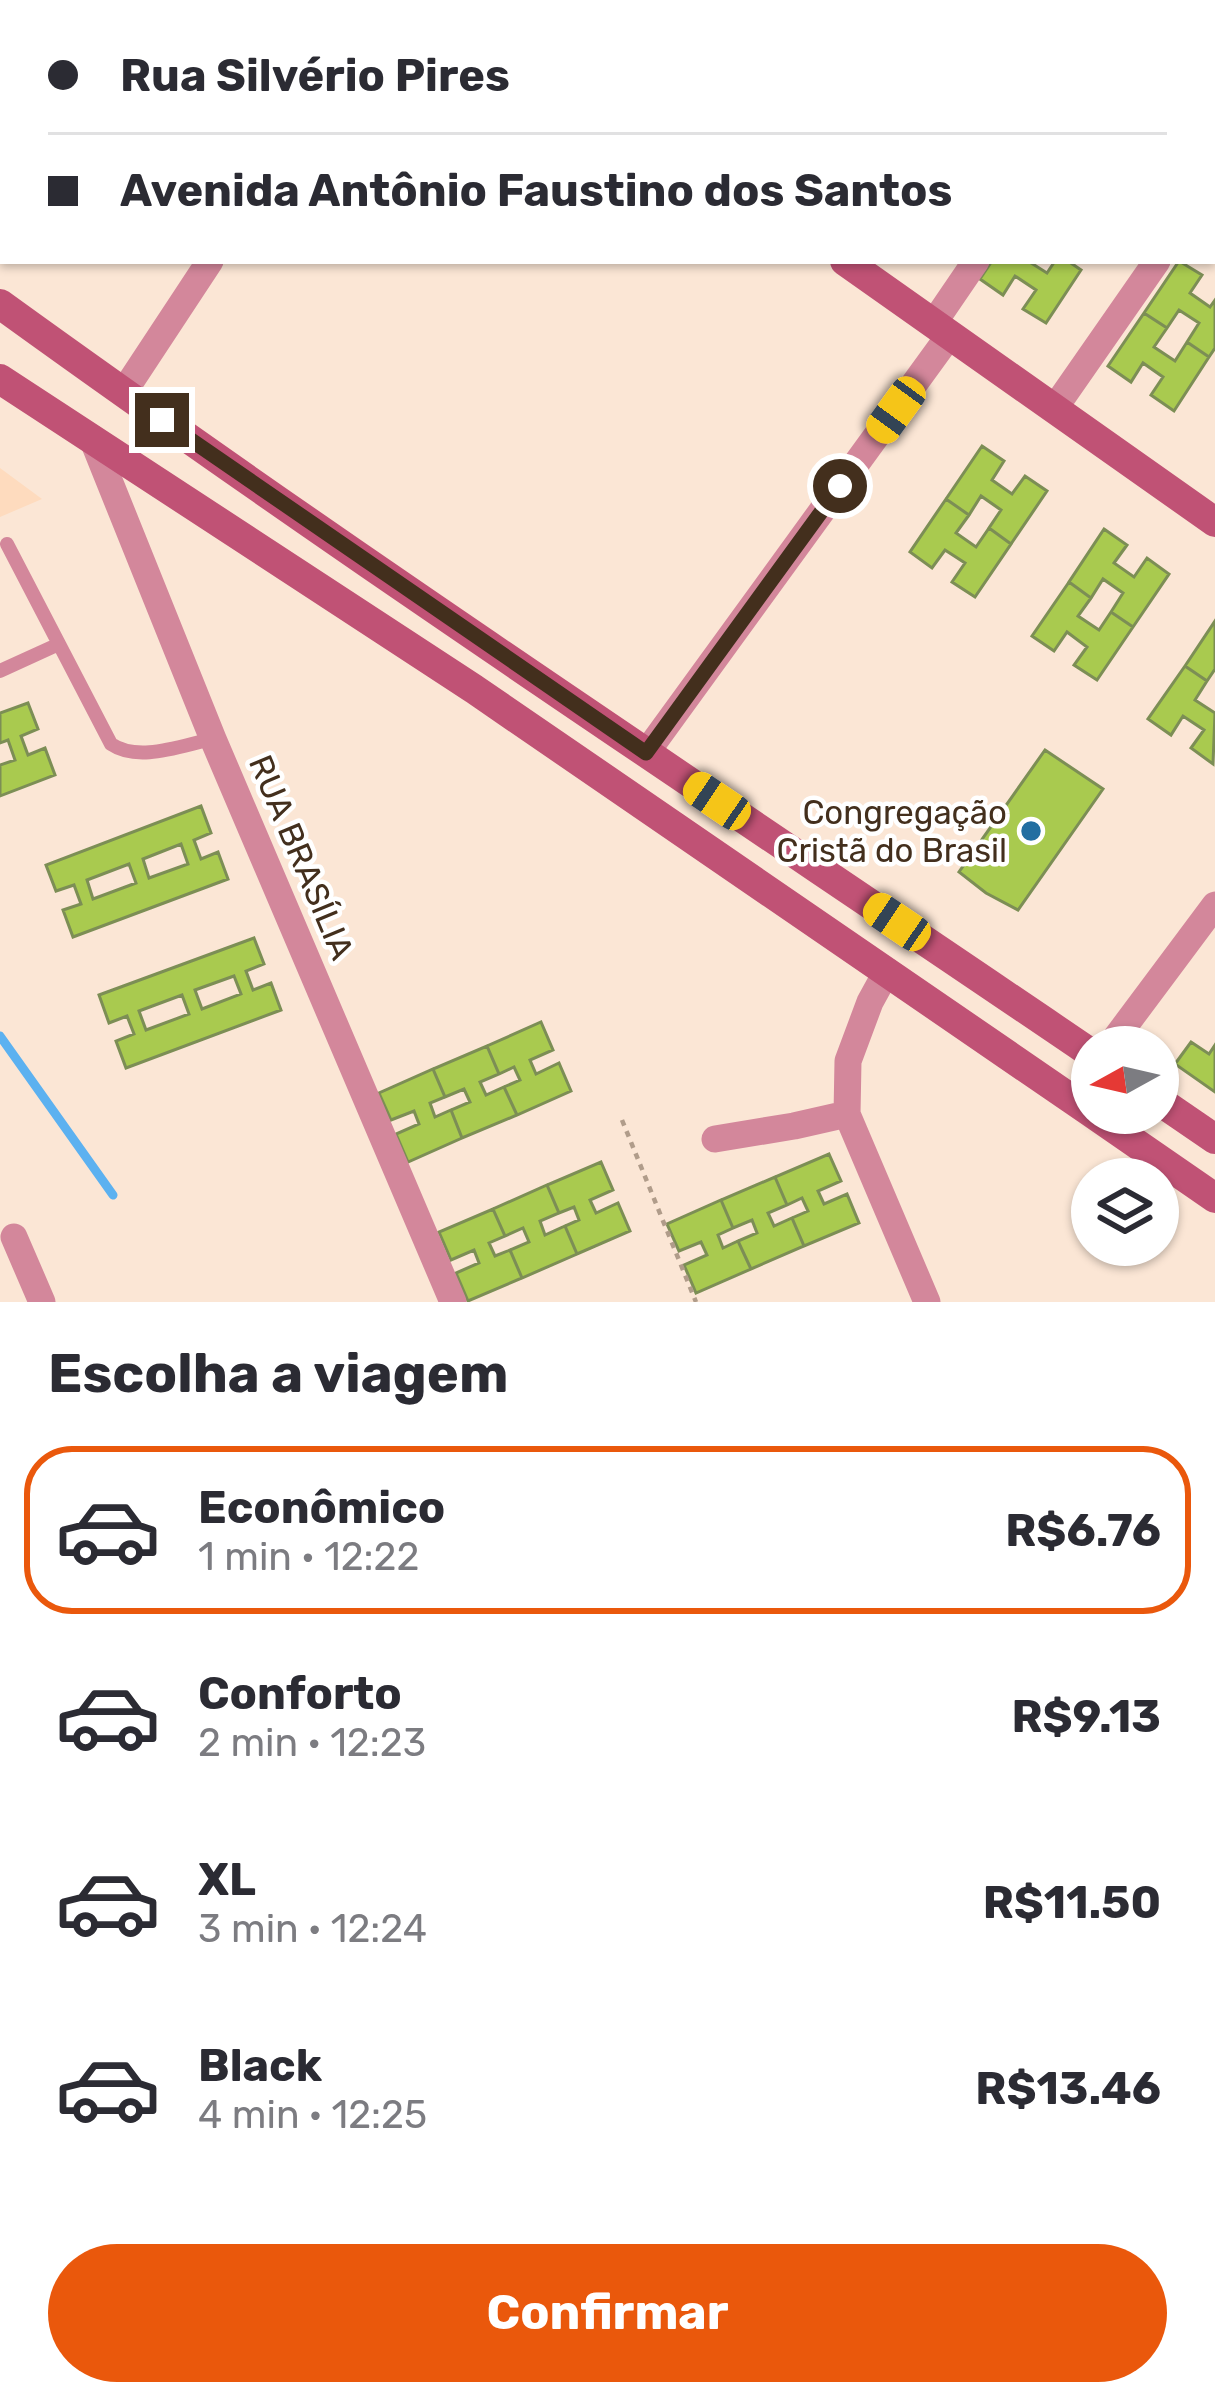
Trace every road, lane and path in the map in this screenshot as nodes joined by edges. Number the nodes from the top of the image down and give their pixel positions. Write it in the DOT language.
graph roads {
  1 [pos="208,264"];
  2 [pos="849,264"];
  3 [pos="974,264"];
  4 [pos="1155,264"];
  5 [pos="0,304"];
  6 [pos="941,330"];
  7 [pos="0,379"];
  8 [pos="123,393"];
  9 [pos="1054,409"];
  10 [pos="92,438"];
  11 [pos="1215,522"];
  12 [pos="7,544"];
  13 [pos="59,644"];
  14 [pos="0,671"];
  15 [pos="213,739"];
  16 [pos="646,753"];
  17 [pos="1215,905"];
  18 [pos="887,971"];
  19 [pos="1125,1026"];
  20 [pos="1071,1040"];
  21 [pos="1071,1098"];
  22 [pos="847,1114"];
  23 [pos="1179,1114"];
  24 [pos="622,1120"];
  25 [pos="1122,1134"];
  26 [pos="715,1139"];
  27 [pos="1215,1139"];
  28 [pos="1215,1198"];
  29 [pos="14,1237"];
  30 [pos="42,1302"];
  31 [pos="453,1302"];
  32 [pos="695,1302"];
  33 [pos="927,1302"];
  1 -- 8 [label="street"];
  2 -- 6 [label="main road"];
  3 -- 6 [label="street"];
  4 -- 9 [label="street"];
  5 -- 8 [label="main road"];
  6 -- 9 [label="main road"];
  6 -- 16 [label="street"];
  7 -- 10 [label="main road"];
  8 -- 16 [label="main road"];
  9 -- 11 [label="main road"];
  10 -- 15 [label="street, RUA BRASÍLIA"];
  10 -- 18 [label="main road"];
  12 -- 13 [label="lane"];
  13 -- 14 [label="lane"];
  13 -- 15 [label="lane"];
  15 -- 31 [label="street, RUA BRASÍLIA"];
  16 -- 20 [label="main road"];
  17 -- 19 [label="street"];
  18 -- 21 [label="main road"];
  18 -- 22 [label="street"];
  22 -- 26 [label="street"];
  22 -- 33 [label="street"];
  23 -- 27 [label="main road"];
  24 -- 32 [label="path"];
  25 -- 28 [label="main road"];
  29 -- 30 [label="street"];
}
